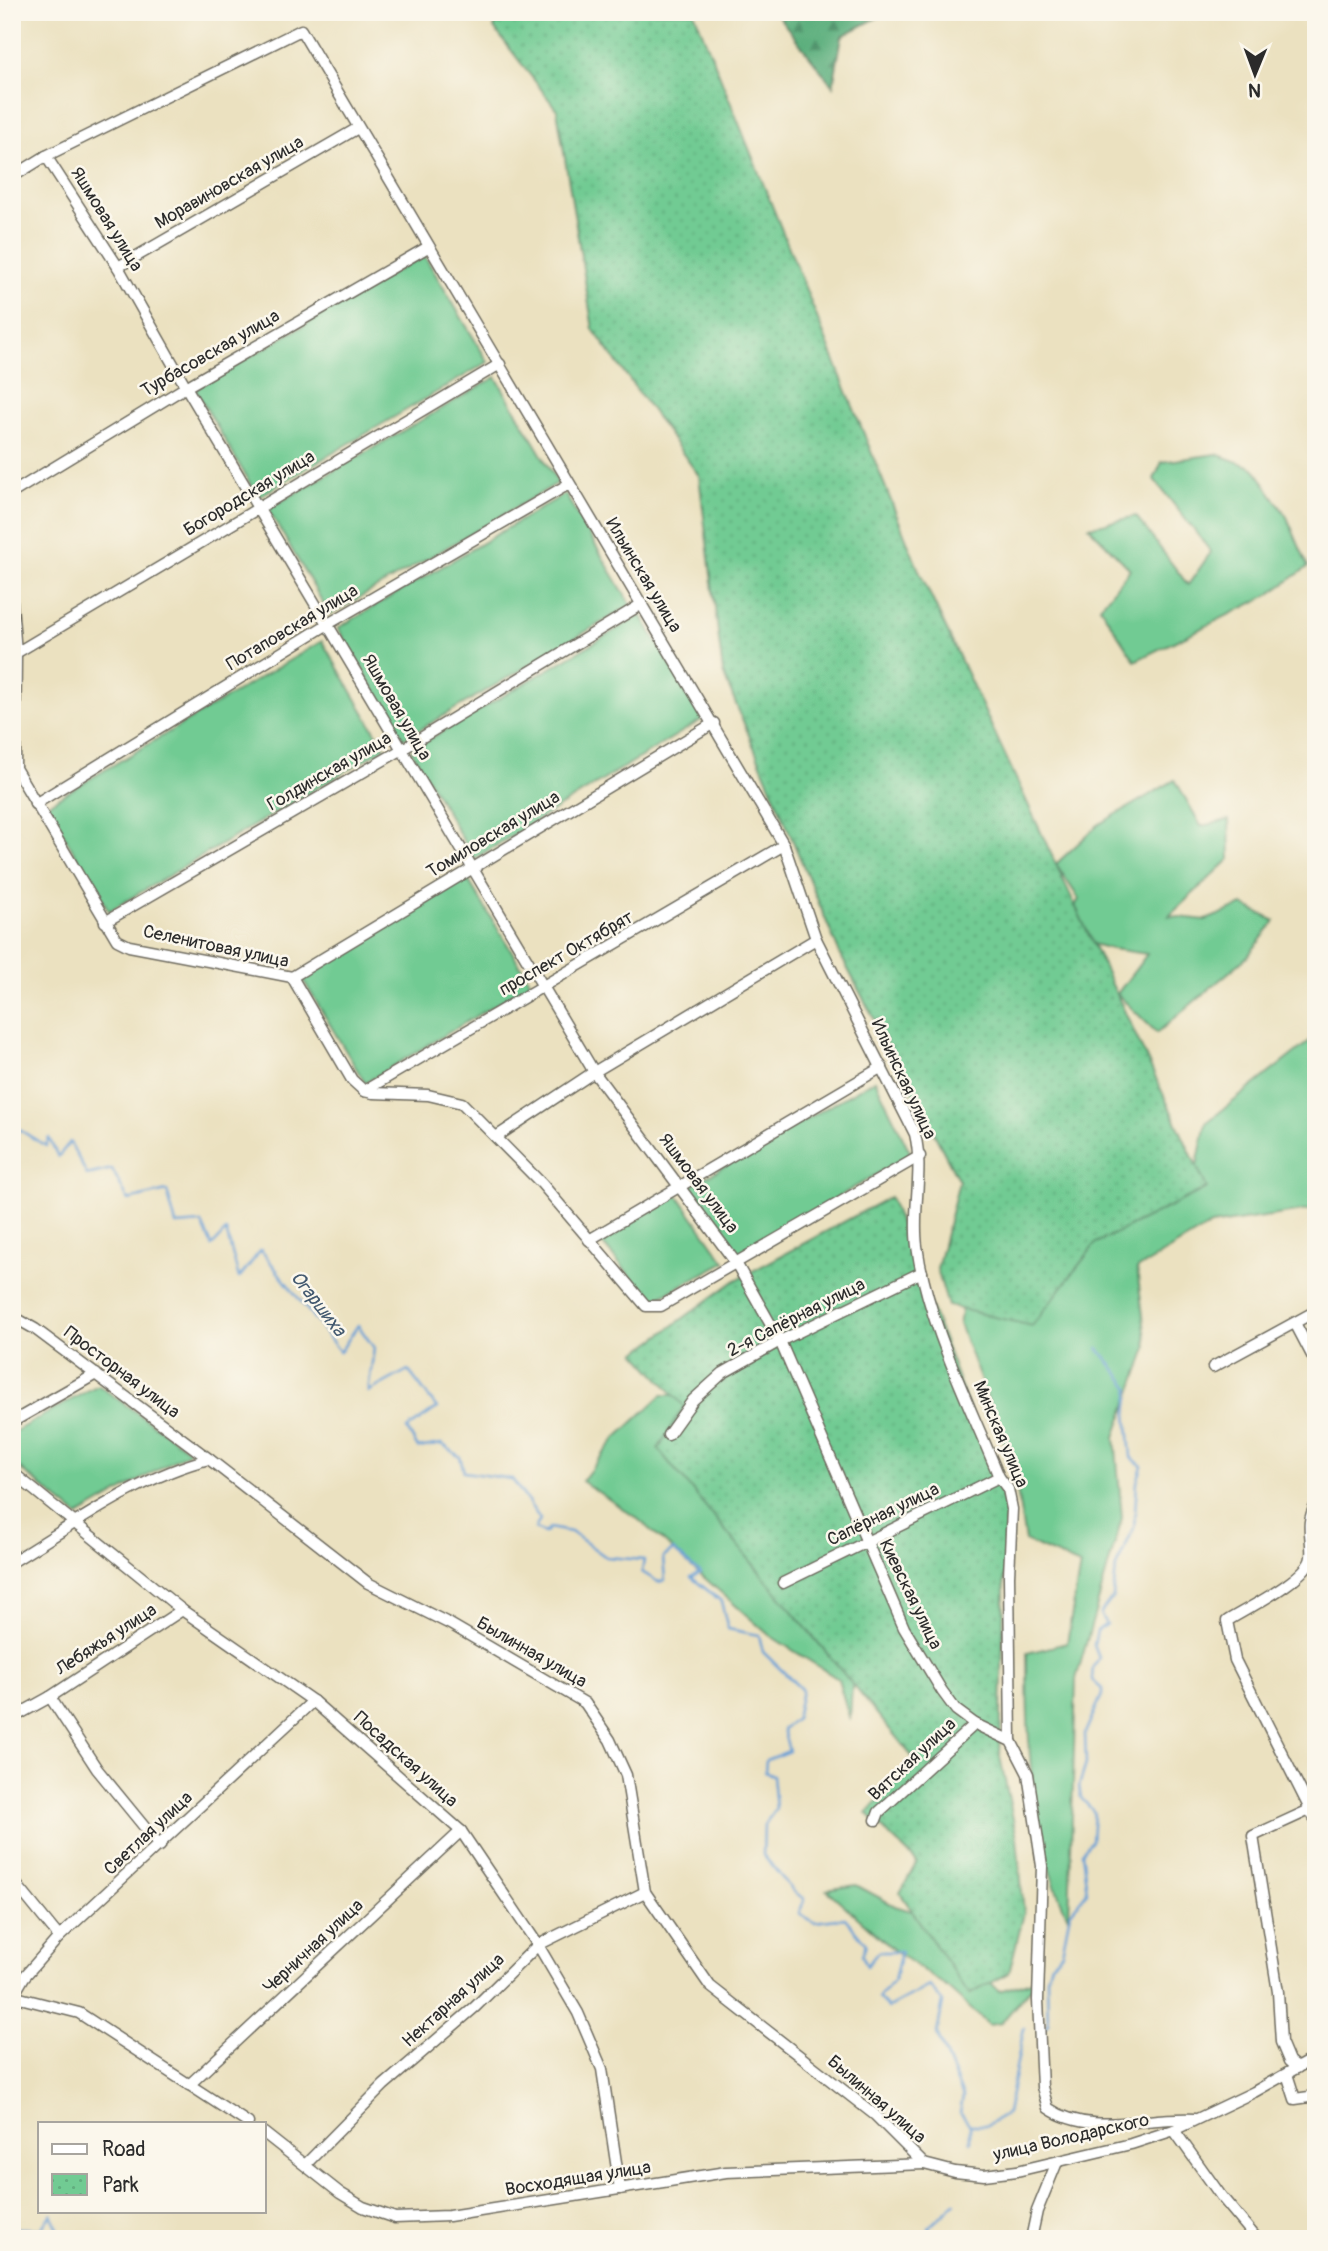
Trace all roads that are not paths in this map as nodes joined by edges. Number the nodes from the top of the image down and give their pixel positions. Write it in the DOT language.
graph roads {
  1 [pos="358,128"];
  2 [pos="46,156"];
  3 [pos="12,177"];
  4 [pos="428,247"];
  5 [pos="118,267"];
  6 [pos="500,363"];
  7 [pos="186,387"];
  8 [pos="569,484"];
  9 [pos="12,493"];
  10 [pos="258,508"];
  11 [pos="12,603"];
  12 [pos="642,604"];
  13 [pos="328,624"];
  14 [pos="16,653"];
  15 [pos="714,723"];
  16 [pos="401,750"];
  17 [pos="35,804"];
  18 [pos="784,845"];
  19 [pos="471,867"];
  20 [pos="105,922"];
  21 [pos="816,939"];
  22 [pos="292,976"];
  23 [pos="542,987"];
  24 [pos="882,1067"];
  25 [pos="594,1072"];
  26 [pos="364,1091"];
  27 [pos="496,1137"];
  28 [pos="920,1156"];
  29 [pos="679,1185"];
  30 [pos="589,1240"];
  31 [pos="736,1263"];
  32 [pos="922,1272"];
  33 [pos="1316,1311"];
  34 [pos="12,1316"];
  35 [pos="1295,1323"];
  36 [pos="779,1341"];
  37 [pos="1316,1363"];
  38 [pos="1213,1367"];
  39 [pos="96,1374"];
  40 [pos="12,1422"];
  41 [pos="668,1435"];
  42 [pos="209,1459"];
  43 [pos="12,1472"];
  44 [pos="999,1477"];
  45 [pos="1316,1504"];
  46 [pos="75,1524"];
  47 [pos="866,1541"];
  48 [pos="12,1562"];
  49 [pos="783,1583"];
  50 [pos="182,1610"];
  51 [pos="50,1697"];
  52 [pos="313,1702"];
  53 [pos="12,1718"];
  54 [pos="975,1724"];
  55 [pos="1011,1741"];
  56 [pos="1313,1808"];
  57 [pos="876,1821"];
  58 [pos="1316,1821"];
  59 [pos="461,1831"];
  60 [pos="160,1846"];
  61 [pos="12,1879"];
  62 [pos="645,1892"];
  63 [pos="59,1937"];
  64 [pos="538,1945"];
  65 [pos="13,1996"];
  66 [pos="1316,2057"];
  67 [pos="1292,2071"];
  68 [pos="189,2085"];
  69 [pos="1316,2096"];
  70 [pos="1194,2119"];
  71 [pos="246,2122"];
  72 [pos="1174,2130"];
  73 [pos="266,2134"];
  74 [pos="1057,2162"];
  75 [pos="306,2164"];
  76 [pos="924,2164"];
  77 [pos="984,2175"];
  78 [pos="620,2189"];
  79 [pos="1031,2239"];
  80 [pos="1257,2239"];
  1 -- 2 [label="street, Ильинская улица"];
  1 -- 4 [label="street, Ильинская улица"];
  1 -- 5 [label="street, Моравиновская улица"];
  2 -- 3 [label="street"];
  2 -- 5 [label="street, Яшмовая улица"];
  4 -- 6 [label="street, Ильинская улица"];
  4 -- 7 [label="street, Турбасовская улица"];
  5 -- 7 [label="street, Яшмовая улица"];
  6 -- 8 [label="street, Ильинская улица"];
  6 -- 10 [label="street, Богородская улица"];
  7 -- 9 [label="street, Турбасовская улица"];
  7 -- 10 [label="street, Яшмовая улица"];
  8 -- 12 [label="street, Ильинская улица"];
  8 -- 13 [label="street, Потаповская улица"];
  10 -- 13 [label="street, Яшмовая улица"];
  10 -- 14 [label="street, Богородская улица"];
  11 -- 14 [label="street, Селенитовая улица"];
  12 -- 15 [label="street, Ильинская улица"];
  12 -- 16 [label="street, Голдинская улица"];
  13 -- 16 [label="street, Яшмовая улица"];
  13 -- 17 [label="street, Потаповская улица"];
  14 -- 17 [label="street, Селенитовая улица"];
  15 -- 18 [label="street, Ильинская улица"];
  15 -- 19 [label="street, Томиловская улица"];
  16 -- 19 [label="street, Яшмовая улица"];
  16 -- 20 [label="street, Голдинская улица"];
  17 -- 20 [label="street, Селенитовая улица"];
  18 -- 21 [label="street, Ильинская улица"];
  18 -- 23 [label="street, проспект Октябрят"];
  19 -- 22 [label="street, Томиловская улица"];
  19 -- 23 [label="street, Яшмовая улица"];
  20 -- 22 [label="street, Селенитовая улица"];
  21 -- 24 [label="street, Ильинская улица"];
  21 -- 25 [label="street"];
  22 -- 26 [label="street, Селенитовая улица"];
  23 -- 25 [label="street, Яшмовая улица"];
  23 -- 26 [label="street, проспект Октябрят"];
  24 -- 28 [label="street, Ильинская улица"];
  24 -- 29 [label="street"];
  25 -- 27 [label="street"];
  25 -- 29 [label="street, Яшмовая улица"];
  26 -- 27 [label="street"];
  27 -- 30 [label="street"];
  28 -- 31 [label="street"];
  28 -- 32 [label="street, Минская улица"];
  29 -- 30 [label="street"];
  29 -- 31 [label="street, Яшмовая улица"];
  30 -- 31 [label="street"];
  31 -- 36 [label="street, Киевская улица"];
  32 -- 36 [label="street, 2-я Сапёрная улица"];
  32 -- 44 [label="street, Минская улица"];
  33 -- 35 [label="street"];
  34 -- 39 [label="street, Просторная улица"];
  35 -- 37 [label="street"];
  35 -- 38 [label="street"];
  36 -- 41 [label="street, 2-я Сапёрная улица"];
  36 -- 47 [label="street, Киевская улица"];
  39 -- 40 [label="street"];
  39 -- 42 [label="street, Просторная улица"];
  42 -- 46 [label="street"];
  42 -- 62 [label="street, Былинная улица"];
  43 -- 46 [label="street, Посадская улица"];
  44 -- 47 [label="street, Сапёрная улица"];
  44 -- 55 [label="street, Минская улица"];
  45 -- 56 [label="street"];
  46 -- 48 [label="street"];
  46 -- 50 [label="street, Посадская улица"];
  47 -- 49 [label="street, Сапёрная улица"];
  47 -- 54 [label="street, Киевская улица"];
  50 -- 51 [label="street, Лебяжья улица"];
  50 -- 52 [label="street, Посадская улица"];
  51 -- 53 [label="street, Лебяжья улица"];
  51 -- 60 [label="street"];
  52 -- 59 [label="street, Посадская улица"];
  52 -- 60 [label="street, Светлая улица"];
  54 -- 55 [label="street, Киевская улица"];
  54 -- 57 [label="street, Вятская улица"];
  55 -- 70 [label="street"];
  56 -- 58 [label="street"];
  56 -- 67 [label="street"];
  59 -- 64 [label="street, Посадская улица"];
  59 -- 68 [label="street, Черничная улица"];
  60 -- 63 [label="street, Светлая улица"];
  61 -- 63 [label="street"];
  62 -- 64 [label="street, Нектарная улица"];
  62 -- 76 [label="street, Былинная улица"];
  63 -- 65 [label="street, Светлая улица"];
  64 -- 75 [label="street, Нектарная улица"];
  64 -- 78 [label="street, Посадская улица"];
  65 -- 68 [label="street"];
  66 -- 67 [label="street, улица Володарского"];
  67 -- 69 [label="street"];
  67 -- 70 [label="street, улица Володарского"];
  68 -- 71 [label="street"];
  70 -- 72 [label="street, улица Володарского"];
  72 -- 74 [label="street, улица Володарского"];
  72 -- 80 [label="street"];
  73 -- 75 [label="street, Восходящая улица"];
  74 -- 77 [label="street, улица Володарского"];
  74 -- 79 [label="street"];
  75 -- 78 [label="street, Восходящая улица"];
  76 -- 77 [label="street, Былинная улица"];
  76 -- 78 [label="street, Восходящая улица"];
}
